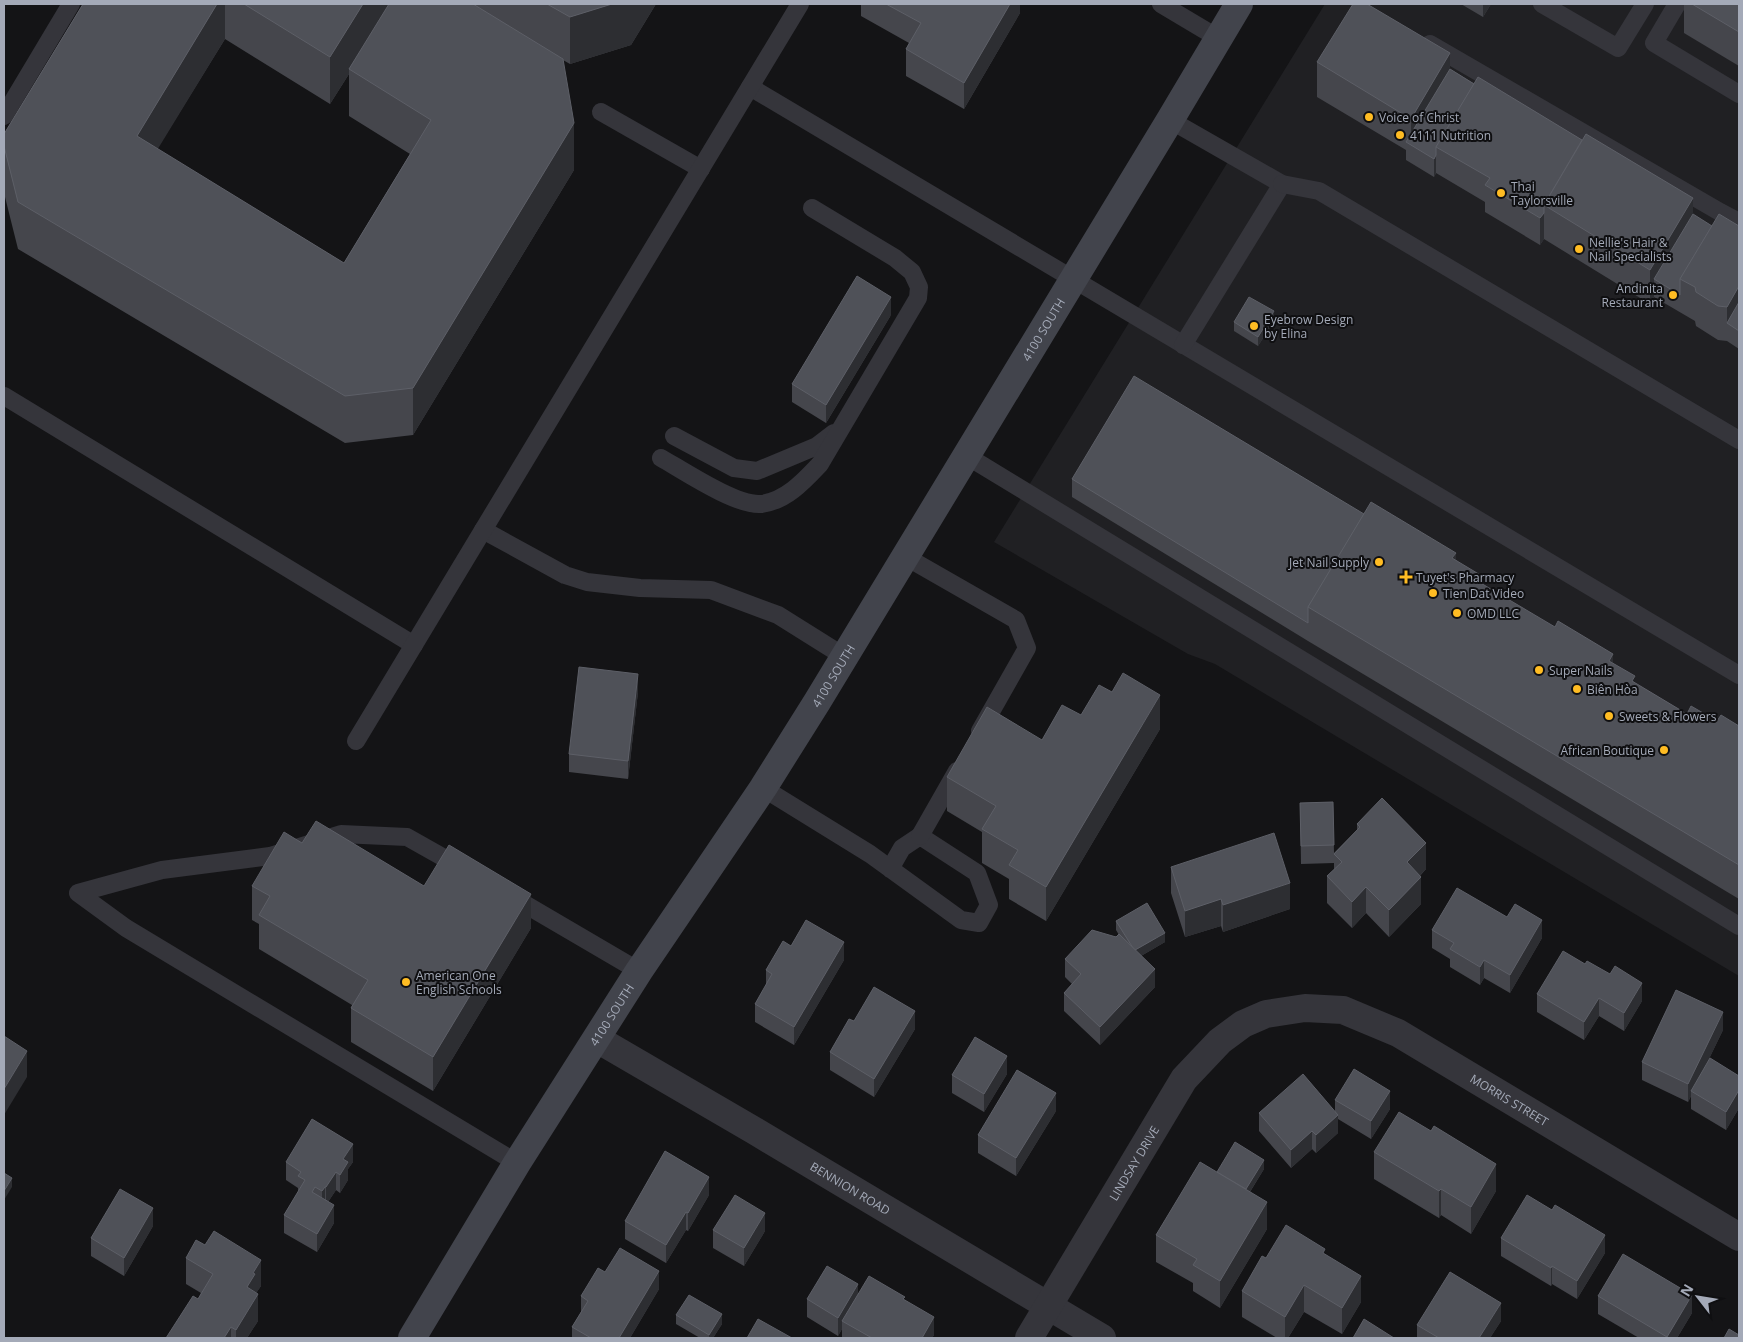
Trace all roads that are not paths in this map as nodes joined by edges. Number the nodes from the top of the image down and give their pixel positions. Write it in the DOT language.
graph roads {
  1 [pos="71,4"];
  2 [pos="800,4"];
  3 [pos="1161,4"];
  4 [pos="1238,4"];
  5 [pos="1542,4"];
  6 [pos="1645,4"];
  7 [pos="1677,4"];
  8 [pos="1414,36"];
  9 [pos="1218,38"];
  10 [pos="750,87"];
  11 [pos="1739,94"];
  12 [pos="601,112"];
  13 [pos="4,116"];
  14 [pos="1170,120"];
  15 [pos="700,169"];
  16 [pos="1282,184"];
  17 [pos="812,208"];
  18 [pos="1739,222"];
  19 [pos="1073,281"];
  20 [pos="1183,345"];
  21 [pos="4,396"];
  22 [pos="839,430"];
  23 [pos="674,436"];
  24 [pos="1739,440"];
  25 [pos="967,456"];
  26 [pos="661,458"];
  27 [pos="483,530"];
  28 [pos="906,557"];
  29 [pos="414,645"];
  30 [pos="845,657"];
  31 [pos="1739,675"];
  32 [pos="356,741"];
  33 [pos="974,742"];
  34 [pos="964,759"];
  35 [pos="763,788"];
  36 [pos="920,836"];
  37 [pos="890,869"];
  38 [pos="475,876"];
  39 [pos="500,890"];
  40 [pos="1739,926"];
  41 [pos="639,971"];
  42 [pos="1266,1014"];
  43 [pos="597,1039"];
  44 [pos="517,1163"];
  45 [pos="1739,1237"];
  46 [pos="1049,1306"];
  47 [pos="412,1338"];
  48 [pos="1029,1338"];
  49 [pos="1102,1338"];
  1 -- 13 [label="lane"];
  2 -- 10 [label="lane"];
  3 -- 9 [label="lane"];
  4 -- 9 [label="main road, 4100 SOUTH"];
  5 -- 6 [label="lane"];
  7 -- 11 [label="lane"];
  8 -- 18 [label="lane"];
  9 -- 14 [label="main road, 4100 SOUTH"];
  10 -- 15 [label="lane"];
  10 -- 19 [label="lane"];
  12 -- 15 [label="lane"];
  14 -- 16 [label="lane"];
  14 -- 19 [label="main road, 4100 SOUTH"];
  15 -- 27 [label="lane"];
  16 -- 20 [label="lane"];
  16 -- 24 [label="lane"];
  17 -- 22 [label="lane"];
  19 -- 20 [label="lane"];
  19 -- 25 [label="main road, 4100 SOUTH"];
  20 -- 31 [label="lane"];
  21 -- 29 [label="lane"];
  22 -- 23 [label="lane"];
  22 -- 26 [label="lane"];
  25 -- 28 [label="main road, 4100 SOUTH"];
  25 -- 40 [label="lane"];
  27 -- 29 [label="lane"];
  27 -- 30 [label="lane"];
  28 -- 30 [label="main road, 4100 SOUTH"];
  28 -- 33 [label="lane"];
  29 -- 32 [label="lane"];
  30 -- 35 [label="main road, 4100 SOUTH"];
  34 -- 36 [label="lane"];
  35 -- 37 [label="lane"];
  35 -- 41 [label="main road, 4100 SOUTH"];
  36 -- 37 [label="lane"];
  36 -- 37 [label="lane"];
  38 -- 44 [label="lane"];
  39 -- 41 [label="lane"];
  41 -- 43 [label="main road, 4100 SOUTH"];
  42 -- 45 [label="street, MORRIS STREET"];
  42 -- 46 [label="street, LINDSAY DRIVE"];
  43 -- 44 [label="main road, 4100 SOUTH"];
  43 -- 46 [label="street, BENNION ROAD"];
  44 -- 47 [label="main road, 4100 SOUTH"];
  46 -- 48 [label="street, LINDSAY DRIVE"];
  46 -- 49 [label="street, BENNION ROAD"];
}
